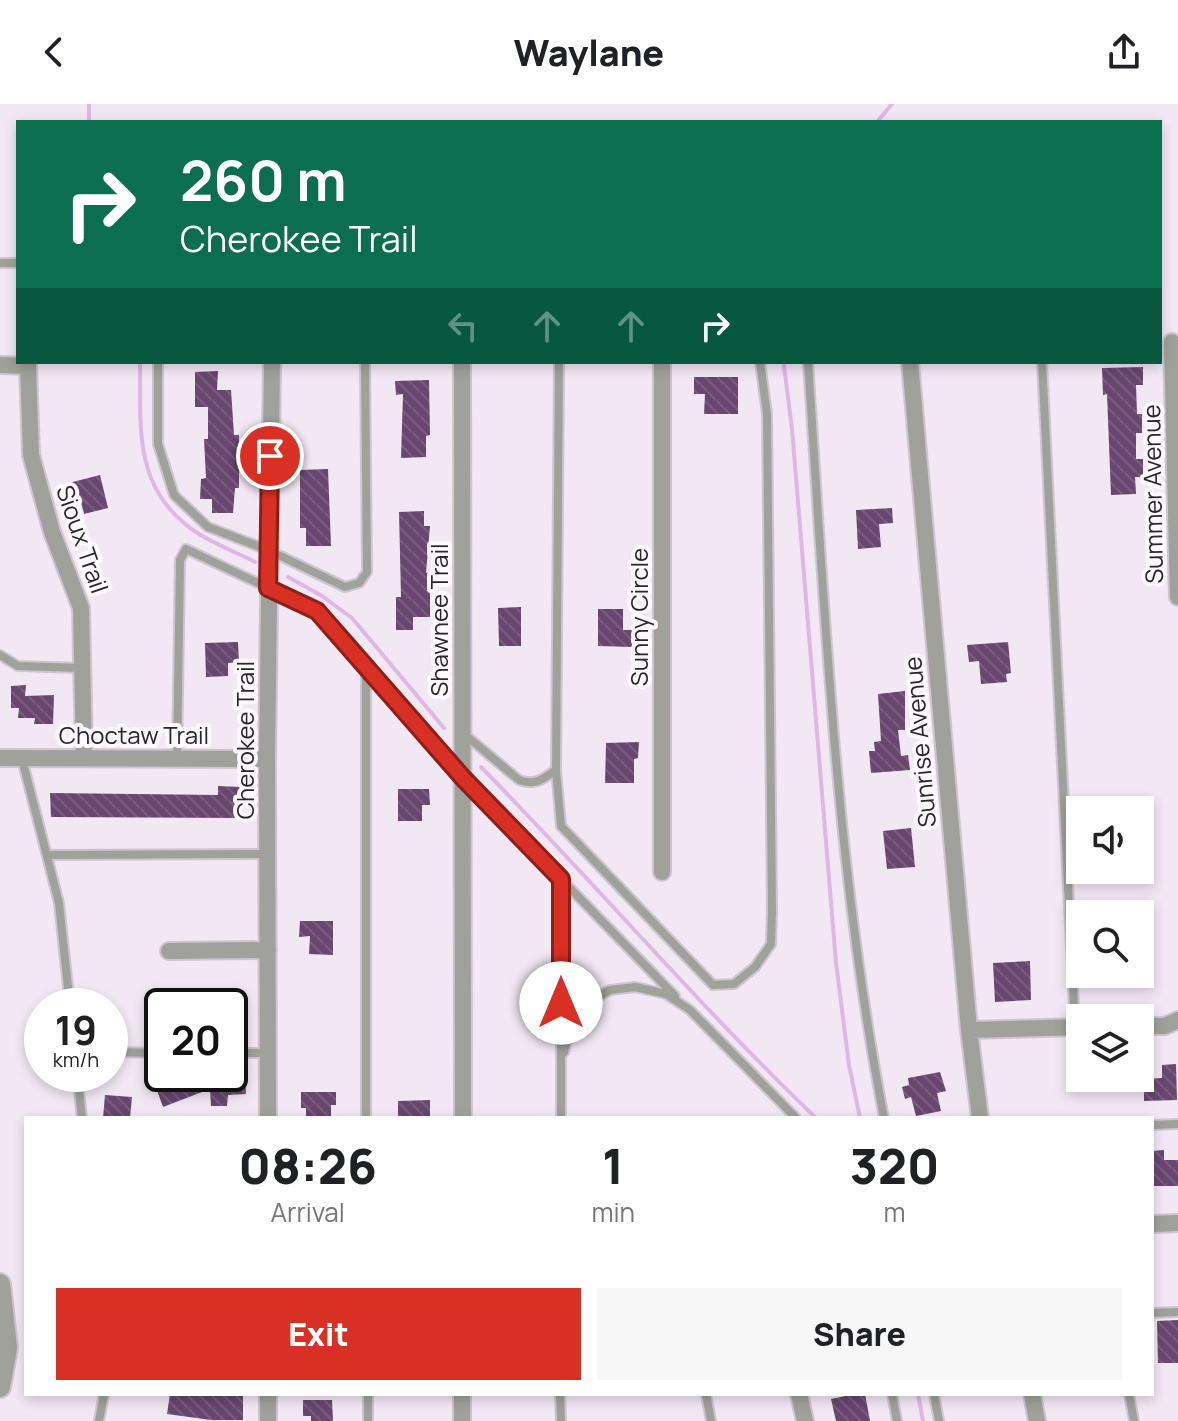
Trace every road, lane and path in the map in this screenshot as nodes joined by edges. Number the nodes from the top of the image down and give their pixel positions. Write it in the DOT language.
graph roads {
  1 [pos="1170,342"];
  2 [pos="158,364"];
  3 [pos="272,364"];
  4 [pos="365,364"];
  5 [pos="462,364"];
  6 [pos="559,364"];
  7 [pos="662,364"];
  8 [pos="760,364"];
  9 [pos="808,364"];
  10 [pos="910,364"];
  11 [pos="1042,364"];
  12 [pos="0,365"];
  13 [pos="268,550"];
  14 [pos="268,588"];
  15 [pos="1178,597"];
  16 [pos="0,655"];
  17 [pos="366,666"];
  18 [pos="82,668"];
  19 [pos="462,732"];
  20 [pos="0,758"];
  21 [pos="22,758"];
  22 [pos="84,758"];
  23 [pos="177,758"];
  24 [pos="267,759"];
  25 [pos="556,770"];
  26 [pos="463,778"];
  27 [pos="267,854"];
  28 [pos="47,855"];
  29 [pos="662,872"];
  30 [pos="561,879"];
  31 [pos="268,950"];
  32 [pos="169,951"];
  33 [pos="68,988"];
  34 [pos="1076,1004"];
  35 [pos="690,1010"];
  36 [pos="1178,1020"];
  37 [pos="1154,1026"];
  38 [pos="1066,1027"];
  39 [pos="969,1030"];
  40 [pos="248,1053"];
  41 [pos="268,1053"];
  42 [pos="561,1065"];
  43 [pos="79,1092"];
  44 [pos="82,1116"];
  45 [pos="268,1116"];
  46 [pos="366,1116"];
  47 [pos="463,1116"];
  48 [pos="561,1116"];
  49 [pos="794,1116"];
  50 [pos="884,1116"];
  51 [pos="980,1116"];
  52 [pos="1178,1124"];
  53 [pos="1154,1125"];
  54 [pos="1178,1223"];
  55 [pos="1154,1224"];
  56 [pos="1,1298"];
  57 [pos="1178,1312"];
  58 [pos="1154,1313"];
  59 [pos="0,1387"];
  60 [pos="104,1396"];
  61 [pos="268,1396"];
  62 [pos="368,1396"];
  63 [pos="462,1396"];
  64 [pos="560,1396"];
  65 [pos="706,1396"];
  66 [pos="799,1396"];
  67 [pos="892,1396"];
  68 [pos="934,1396"];
  69 [pos="1032,1396"];
  70 [pos="1129,1396"];
  71 [pos="99,1421"];
  72 [pos="268,1421"];
  73 [pos="368,1421"];
  74 [pos="462,1421"];
  75 [pos="561,1421"];
  76 [pos="711,1421"];
  77 [pos="805,1421"];
  78 [pos="897,1421"];
  79 [pos="939,1421"];
  80 [pos="1037,1421"];
  81 [pos="1134,1421"];
  1 -- 15 [label="street, Summer Avenue"];
  2 -- 13 [label="lane"];
  3 -- 13 [label="street, Cherokee Trail"];
  4 -- 13 [label="lane"];
  5 -- 19 [label="street, Shawnee Trail"];
  6 -- 25 [label="lane"];
  7 -- 29 [label="street, Sunny Circle"];
  8 -- 25 [label="lane"];
  9 -- 50 [label="lane"];
  10 -- 39 [label="street, Sunrise Avenue"];
  11 -- 34 [label="lane"];
  12 -- 18 [label="street, Sioux Trail"];
  13 -- 14 [label="street, Cherokee Trail"];
  14 -- 17 [label="lane"];
  14 -- 23 [label="lane"];
  14 -- 24 [label="street, Cherokee Trail"];
  16 -- 18 [label="lane"];
  17 -- 26 [label="lane"];
  17 -- 46 [label="lane"];
  18 -- 22 [label="street, Sioux Trail"];
  19 -- 25 [label="lane"];
  19 -- 26 [label="street, Shawnee Trail"];
  20 -- 21 [label="street, Choctaw Trail"];
  21 -- 22 [label="street, Choctaw Trail"];
  21 -- 28 [label="lane"];
  22 -- 23 [label="street, Choctaw Trail"];
  23 -- 24 [label="street, Choctaw Trail"];
  24 -- 27 [label="street, Cherokee Trail"];
  26 -- 30 [label="lane"];
  26 -- 47 [label="street, Shawnee Trail"];
  27 -- 28 [label="lane"];
  27 -- 31 [label="street, Cherokee Trail"];
  28 -- 33 [label="lane"];
  30 -- 35 [label="lane"];
  30 -- 42 [label="lane"];
  31 -- 32 [label="street"];
  31 -- 41 [label="street, Cherokee Trail"];
  35 -- 42 [label="lane"];
  35 -- 49 [label="lane"];
  36 -- 37 [label="street"];
  38 -- 39 [label="street"];
  39 -- 51 [label="street, Sunrise Avenue"];
  40 -- 41 [label="lane"];
  41 -- 45 [label="street, Cherokee Trail"];
  42 -- 48 [label="lane"];
  43 -- 44 [label="lane"];
  52 -- 53 [label="lane"];
  54 -- 55 [label="street"];
  56 -- 59 [label="street"];
  57 -- 58 [label="lane"];
  60 -- 71 [label="lane"];
  61 -- 72 [label="street"];
  62 -- 73 [label="lane"];
  63 -- 74 [label="street"];
  64 -- 75 [label="lane"];
  65 -- 76 [label="lane"];
  66 -- 77 [label="street"];
  67 -- 78 [label="lane"];
  68 -- 79 [label="lane"];
  69 -- 80 [label="street"];
  70 -- 81 [label="lane"];
}
